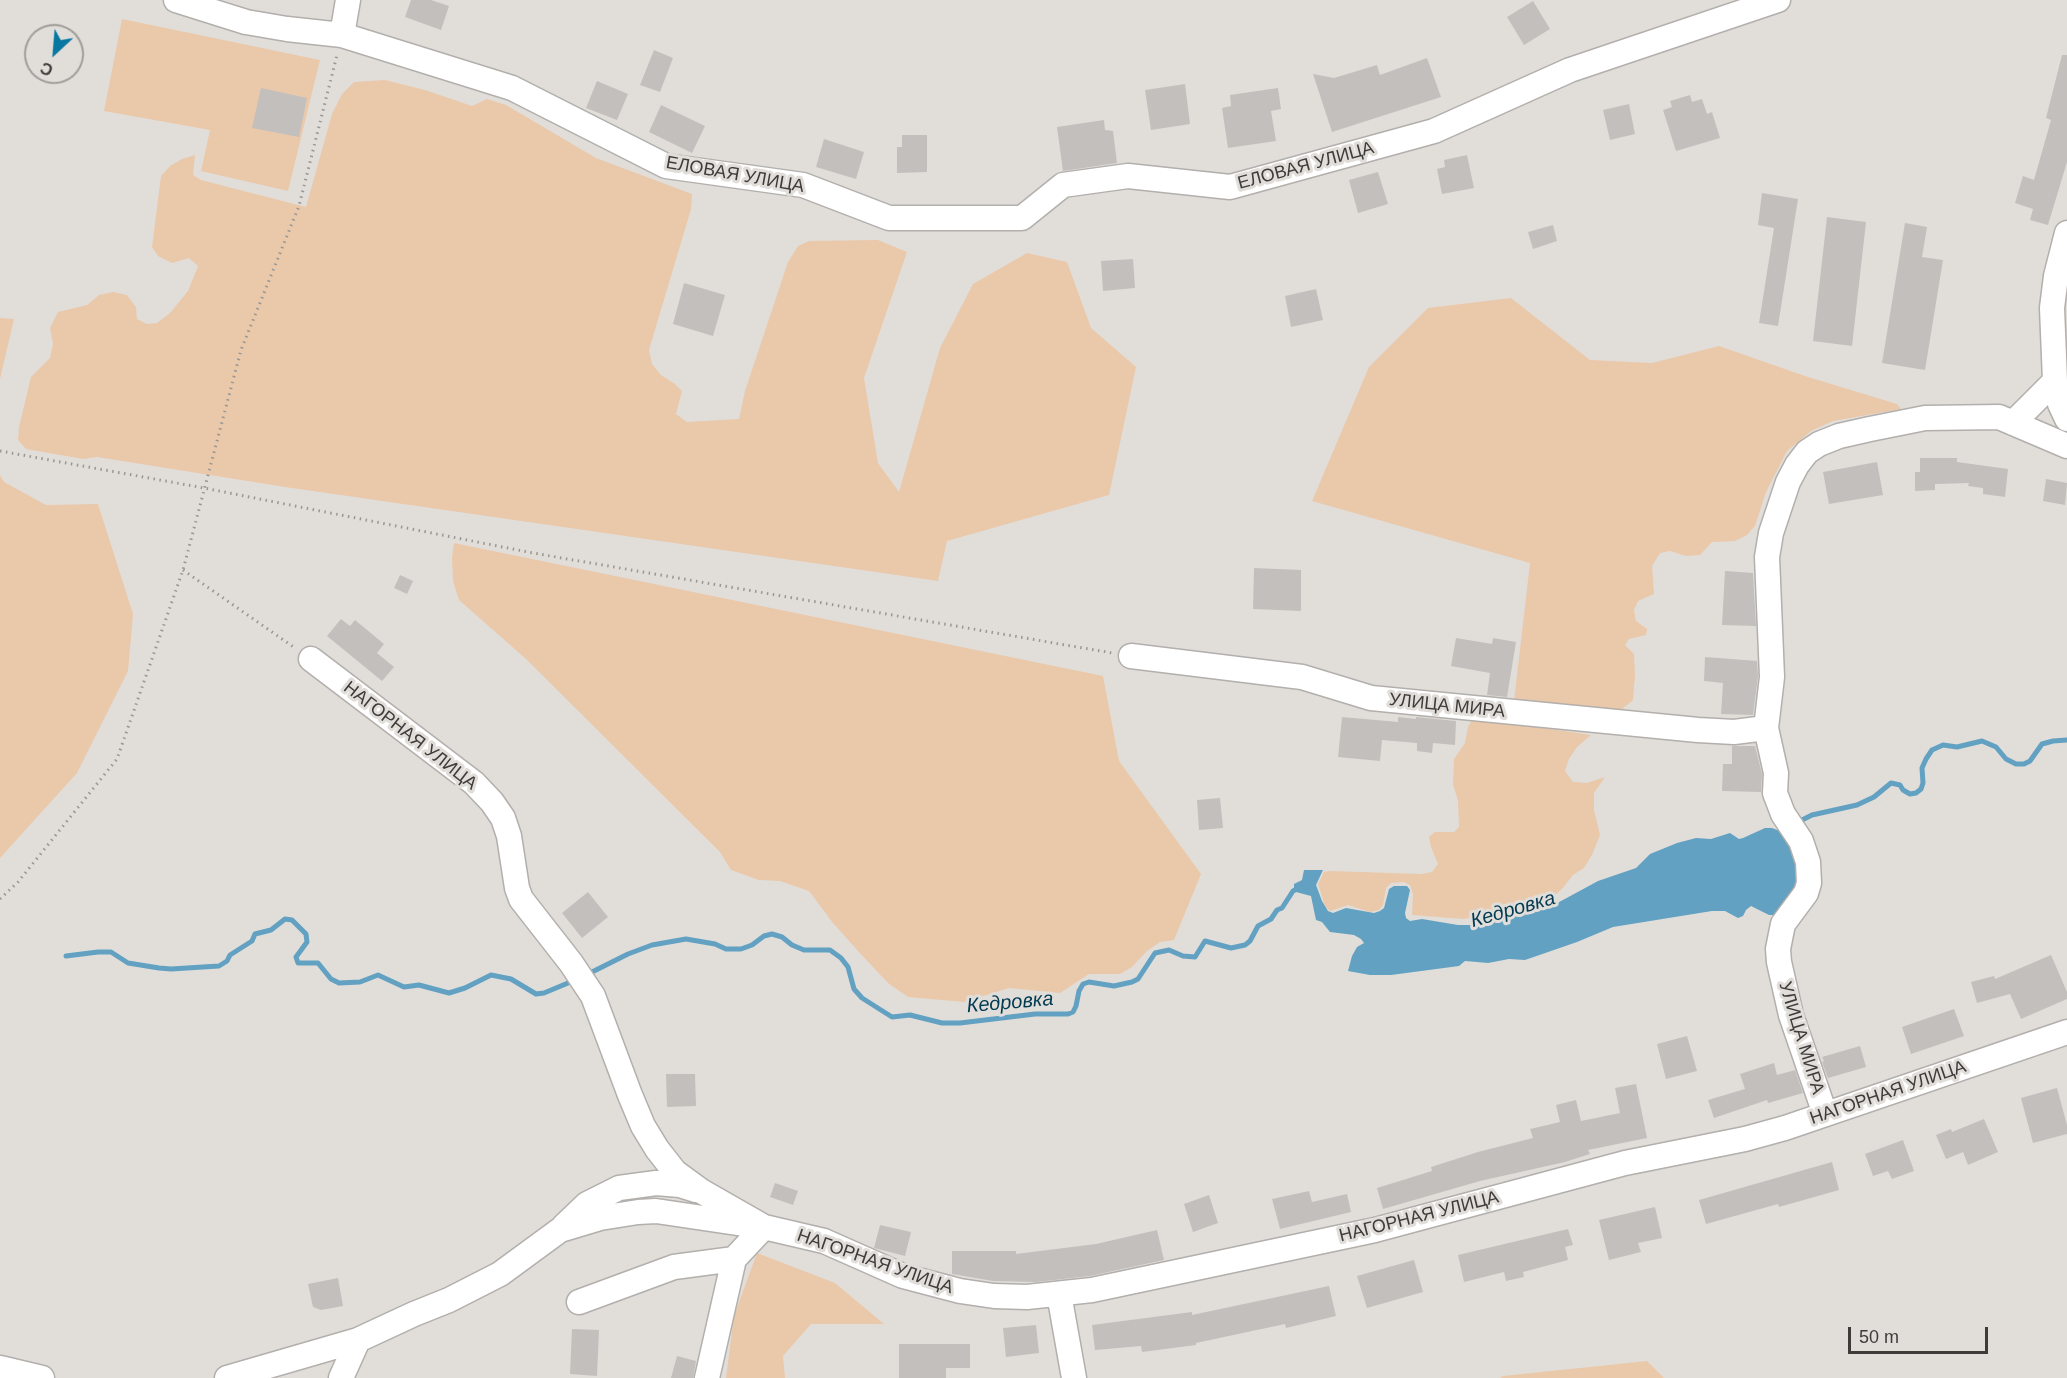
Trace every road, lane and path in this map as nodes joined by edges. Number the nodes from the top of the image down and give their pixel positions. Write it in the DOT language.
graph roads {
  1 [pos="176,0"];
  2 [pos="348,0"];
  3 [pos="1778,0"];
  4 [pos="342,35"];
  5 [pos="2067,233"];
  6 [pos="2055,381"];
  7 [pos="2067,419"];
  8 [pos="2013,423"];
  9 [pos="2067,446"];
  10 [pos="1,452"];
  11 [pos="204,488"];
  12 [pos="183,570"];
  13 [pos="1131,656"];
  14 [pos="311,659"];
  15 [pos="1766,728"];
  16 [pos="0,899"];
  17 [pos="2067,1032"];
  18 [pos="1825,1114"];
  19 [pos="701,1191"];
  20 [pos="764,1227"];
  21 [pos="560,1230"];
  22 [pos="734,1259"];
  23 [pos="1059,1294"];
  24 [pos="579,1302"];
  25 [pos="358,1340"];
  26 [pos="0,1368"];
  27 [pos="42,1378"];
  28 [pos="227,1378"];
  29 [pos="340,1378"];
  30 [pos="707,1378"];
  31 [pos="1074,1378"];
  1 -- 4 [label="street, ЕЛОВАЯ УЛИЦА"];
  2 -- 4 [label="street"];
  3 -- 4 [label="street, ЕЛОВАЯ УЛИЦА"];
  4 -- 11 [label="path"];
  5 -- 6 [label="street"];
  6 -- 7 [label="street"];
  6 -- 8 [label="street"];
  8 -- 9 [label="street, УЛИЦА МИРА"];
  8 -- 15 [label="street, УЛИЦА МИРА"];
  10 -- 11 [label="path"];
  11 -- 12 [label="path"];
  11 -- 13 [label="path"];
  12 -- 14 [label="path"];
  12 -- 16 [label="path"];
  13 -- 15 [label="street, УЛИЦА МИРА"];
  14 -- 19 [label="street, НАГОРНАЯ УЛИЦА"];
  15 -- 18 [label="street, УЛИЦА МИРА"];
  17 -- 18 [label="street, НАГОРНАЯ УЛИЦА"];
  18 -- 23 [label="street, НАГОРНАЯ УЛИЦА"];
  19 -- 20 [label="street, НАГОРНАЯ УЛИЦА"];
  19 -- 21 [label="street"];
  20 -- 21 [label="street, НАГОРНАЯ УЛИЦА"];
  20 -- 22 [label="street"];
  20 -- 23 [label="street, НАГОРНАЯ УЛИЦА"];
  21 -- 25 [label="street, НАГОРНАЯ УЛИЦА"];
  22 -- 24 [label="street"];
  22 -- 30 [label="street"];
  23 -- 31 [label="street"];
  25 -- 28 [label="street, НАГОРНАЯ УЛИЦА"];
  25 -- 29 [label="street"];
  26 -- 27 [label="street"];
}
